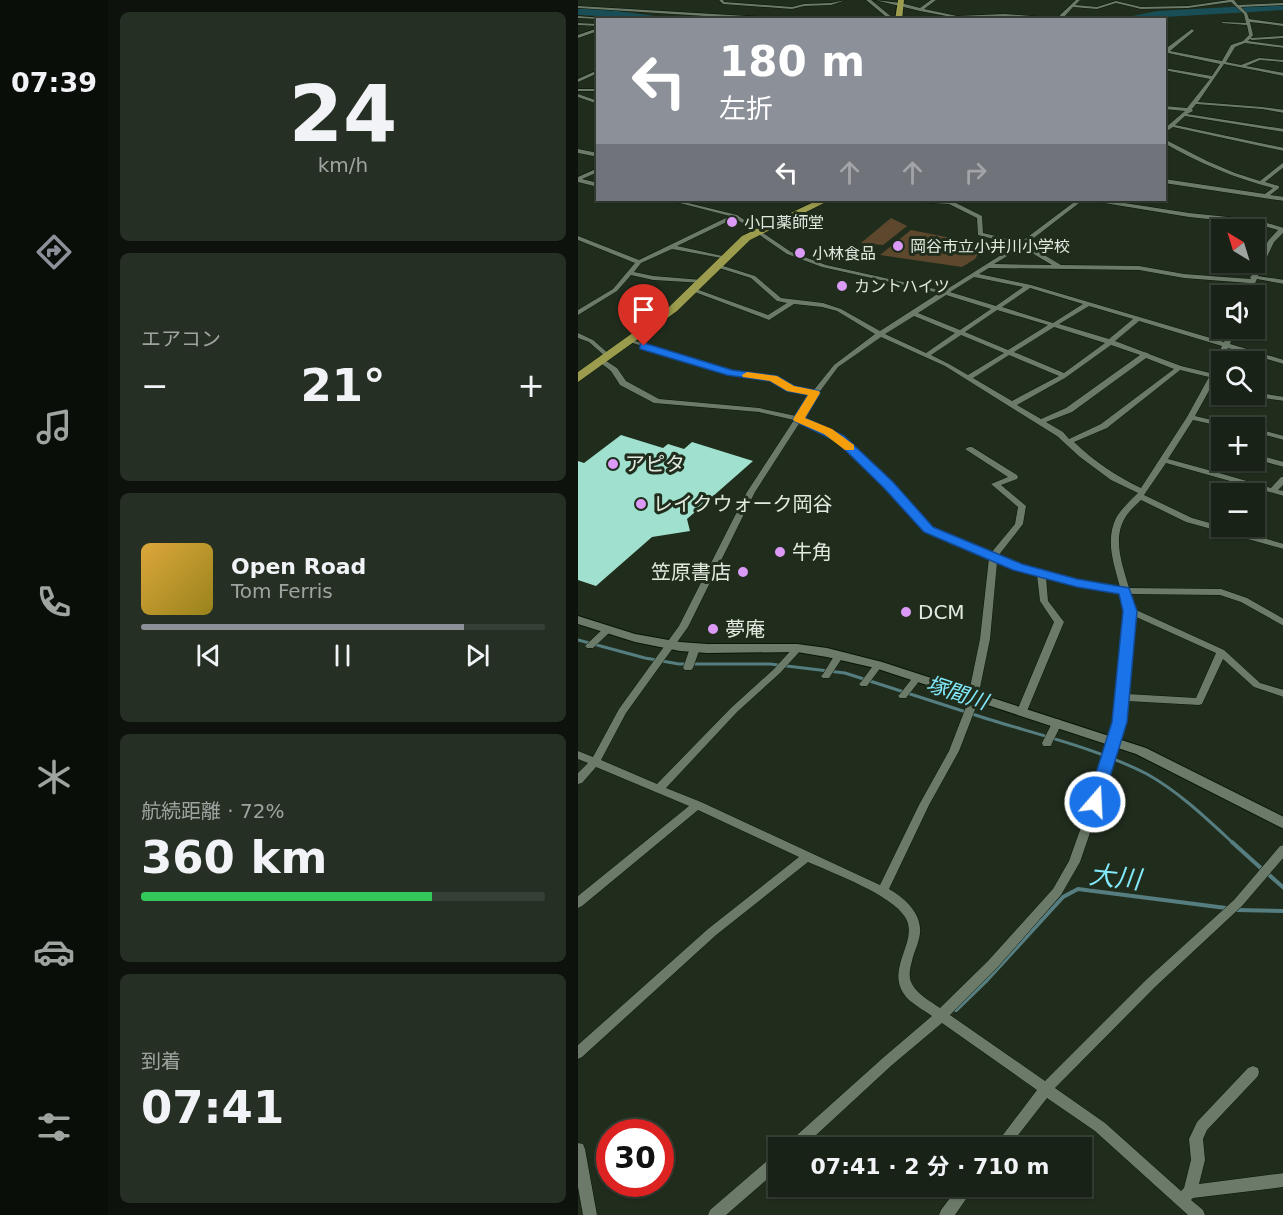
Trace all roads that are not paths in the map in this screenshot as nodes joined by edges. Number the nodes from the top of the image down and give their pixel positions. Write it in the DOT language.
graph roads {
  1 [pos="721,0"];
  2 [pos="844,0"];
  3 [pos="868,0"];
  4 [pos="877,0"];
  5 [pos="934,0"];
  6 [pos="1078,0"];
  7 [pos="1104,0"];
  8 [pos="1155,0"];
  9 [pos="1232,1"];
  10 [pos="1116,2"];
  11 [pos="901,3"];
  12 [pos="1283,3"];
  13 [pos="711,6"];
  14 [pos="1072,6"];
  15 [pos="1237,6"];
  16 [pos="578,7"];
  17 [pos="1162,7"];
  18 [pos="920,10"];
  19 [pos="706,14"];
  20 [pos="1062,16"];
  21 [pos="578,17"];
  22 [pos="596,18"];
  23 [pos="769,18"];
  24 [pos="892,18"];
  25 [pos="898,18"];
  26 [pos="1054,18"];
  27 [pos="1249,22"];
  28 [pos="1223,23"];
  29 [pos="578,24"];
  30 [pos="1283,25"];
  31 [pos="596,27"];
  32 [pos="596,28"];
  33 [pos="1192,30"];
  34 [pos="578,37"];
  35 [pos="1283,37"];
  36 [pos="1247,40"];
  37 [pos="1283,47"];
  38 [pos="1166,52"];
  39 [pos="1283,61"];
  40 [pos="1225,62"];
  41 [pos="1240,67"];
  42 [pos="1166,69"];
  43 [pos="596,72"];
  44 [pos="1283,75"];
  45 [pos="1213,78"];
  46 [pos="578,81"];
  47 [pos="578,90"];
  48 [pos="596,90"];
  49 [pos="578,95"];
  50 [pos="596,102"];
  51 [pos="1197,103"];
  52 [pos="1166,108"];
  53 [pos="1283,112"];
  54 [pos="1188,113"];
  55 [pos="1169,126"];
  56 [pos="1283,131"];
  57 [pos="1166,141"];
  58 [pos="578,150"];
  59 [pos="1283,150"];
  60 [pos="596,154"];
  61 [pos="1283,164"];
  62 [pos="596,171"];
  63 [pos="578,179"];
  64 [pos="1166,181"];
  65 [pos="1261,183"];
  66 [pos="596,184"];
  67 [pos="1266,196"];
  68 [pos="1283,200"];
  69 [pos="675,201"];
  70 [pos="823,201"];
  71 [pos="926,201"];
  72 [pos="1075,201"];
  73 [pos="1104,201"];
  74 [pos="735,216"];
  75 [pos="1283,230"];
  76 [pos="758,231"];
  77 [pos="578,238"];
  78 [pos="1022,244"];
  79 [pos="672,247"];
  80 [pos="639,262"];
  81 [pos="721,262"];
  82 [pos="989,266"];
  83 [pos="1062,268"];
  84 [pos="631,273"];
  85 [pos="973,276"];
  86 [pos="1253,279"];
  87 [pos="1283,282"];
  88 [pos="1251,285"];
  89 [pos="698,286"];
  90 [pos="1029,286"];
  91 [pos="946,293"];
  92 [pos="792,302"];
  93 [pos="1089,303"];
  94 [pos="996,308"];
  95 [pos="578,313"];
  96 [pos="913,313"];
  97 [pos="1139,318"];
  98 [pos="1055,325"];
  99 [pos="960,332"];
  100 [pos="880,334"];
  101 [pos="578,335"];
  102 [pos="1229,339"];
  103 [pos="630,341"];
  104 [pos="1111,342"];
  105 [pos="1226,346"];
  106 [pos="1224,351"];
  107 [pos="1010,352"];
  108 [pos="1146,354"];
  109 [pos="927,356"];
  110 [pos="605,358"];
  111 [pos="1283,362"];
  112 [pos="1179,368"];
  113 [pos="1064,375"];
  114 [pos="969,377"];
  115 [pos="578,378"];
  116 [pos="1211,378"];
  117 [pos="1211,380"];
  118 [pos="815,393"];
  119 [pos="1265,396"];
  120 [pos="1283,399"];
  121 [pos="1012,404"];
  122 [pos="1191,417"];
  123 [pos="798,419"];
  124 [pos="1211,421"];
  125 [pos="1041,422"];
  126 [pos="1265,433"];
  127 [pos="1283,438"];
  128 [pos="1068,442"];
  129 [pos="969,449"];
  130 [pos="1265,459"];
  131 [pos="1164,460"];
  132 [pos="1283,465"];
  133 [pos="1216,471"];
  134 [pos="1214,474"];
  135 [pos="1283,479"];
  136 [pos="1273,491"];
  137 [pos="1141,494"];
  138 [pos="1283,494"];
  139 [pos="1283,547"];
  140 [pos="993,557"];
  141 [pos="1041,574"];
  142 [pos="1124,591"];
  143 [pos="1130,611"];
  144 [pos="578,620"];
  145 [pos="1283,622"];
  146 [pos="602,634"];
  147 [pos="669,645"];
  148 [pos="590,646"];
  149 [pos="798,648"];
  150 [pos="693,652"];
  151 [pos="1221,652"];
  152 [pos="836,660"];
  153 [pos="688,668"];
  154 [pos="875,670"];
  155 [pos="826,676"];
  156 [pos="864,684"];
  157 [pos="1283,694"];
  158 [pos="1121,697"];
  159 [pos="971,706"];
  160 [pos="1022,711"];
  161 [pos="1112,753"];
  162 [pos="578,755"];
  163 [pos="594,762"];
  164 [pos="578,780"];
  165 [pos="659,788"];
  166 [pos="697,805"];
  167 [pos="1283,824"];
  168 [pos="1283,849"];
  169 [pos="808,856"];
  170 [pos="883,890"];
  171 [pos="578,903"];
  172 [pos="940,1017"];
  173 [pos="578,1053"];
  174 [pos="1253,1072"];
  175 [pos="1047,1088"];
  176 [pos="804,1137"];
  177 [pos="1008,1137"];
  178 [pos="578,1149"];
  179 [pos="768,1169"];
  180 [pos="1283,1180"];
  181 [pos="1185,1196"];
  182 [pos="960,1197"];
  183 [pos="590,1215"];
  184 [pos="715,1215"];
  185 [pos="946,1215"];
  186 [pos="1198,1215"];
  1 -- 2 [label="street"];
  3 -- 24 [label="street"];
  4 -- 11 [label="street"];
  5 -- 18 [label="street"];
  6 -- 14 [label="street"];
  7 -- 10 [label="street"];
  8 -- 17 [label="street"];
  9 -- 15 [label="street"];
  9 -- 17 [label="street"];
  10 -- 14 [label="street"];
  10 -- 17 [label="street"];
  11 -- 18 [label="street"];
  11 -- 25 [label="main road"];
  12 -- 15 [label="street"];
  13 -- 19 [label="street"];
  14 -- 20 [label="street"];
  15 -- 27 [label="street"];
  16 -- 19 [label="street"];
  18 -- 26 [label="street"];
  19 -- 23 [label="street"];
  21 -- 22 [label="street"];
  27 -- 28 [label="street"];
  27 -- 30 [label="street"];
  27 -- 36 [label="street"];
  29 -- 31 [label="street"];
  32 -- 34 [label="street"];
  33 -- 38 [label="street"];
  35 -- 36 [label="street"];
  36 -- 37 [label="street"];
  36 -- 40 [label="street"];
  38 -- 40 [label="street"];
  39 -- 41 [label="street"];
  40 -- 41 [label="street"];
  40 -- 45 [label="street"];
  41 -- 44 [label="street"];
  42 -- 45 [label="street"];
  43 -- 46 [label="street"];
  45 -- 51 [label="street"];
  47 -- 48 [label="street"];
  49 -- 50 [label="street"];
  51 -- 53 [label="street"];
  51 -- 54 [label="street"];
  52 -- 54 [label="street"];
  54 -- 55 [label="street"];
  54 -- 56 [label="street"];
  55 -- 59 [label="street"];
  57 -- 65 [label="street"];
  58 -- 60 [label="street"];
  61 -- 65 [label="street"];
  62 -- 63 [label="street"];
  63 -- 66 [label="street"];
  64 -- 67 [label="street"];
  65 -- 67 [label="street"];
  67 -- 68 [label="street"];
  69 -- 74 [label="street"];
  70 -- 76 [label="main road"];
  71 -- 78 [label="street"];
  72 -- 78 [label="street"];
  73 -- 75 [label="street"];
  74 -- 76 [label="street"];
  74 -- 79 [label="street"];
  75 -- 86 [label="street"];
  76 -- 81 [label="main road"];
  76 -- 91 [label="street"];
  77 -- 80 [label="street"];
  78 -- 82 [label="street"];
  78 -- 83 [label="street"];
  79 -- 80 [label="street"];
  79 -- 81 [label="street"];
  80 -- 84 [label="street"];
  81 -- 89 [label="main road"];
  81 -- 92 [label="street"];
  82 -- 83 [label="street"];
  82 -- 85 [label="street"];
  83 -- 86 [label="street"];
  84 -- 89 [label="street"];
  84 -- 95 [label="street"];
  85 -- 90 [label="street"];
  85 -- 91 [label="street"];
  86 -- 87 [label="street"];
  86 -- 88 [label="street"];
  89 -- 92 [label="street"];
  89 -- 103 [label="main road"];
  90 -- 93 [label="street"];
  90 -- 94 [label="street"];
  91 -- 94 [label="street"];
  91 -- 96 [label="street"];
  92 -- 100 [label="street"];
  93 -- 97 [label="street"];
  93 -- 98 [label="street"];
  94 -- 98 [label="street"];
  94 -- 99 [label="street"];
  96 -- 99 [label="street"];
  96 -- 100 [label="street"];
  97 -- 104 [label="street"];
  97 -- 105 [label="street"];
  98 -- 104 [label="street"];
  98 -- 107 [label="street"];
  99 -- 107 [label="street"];
  99 -- 109 [label="street"];
  100 -- 109 [label="street"];
  100 -- 118 [label="street"];
  101 -- 110 [label="street"];
  102 -- 105 [label="street"];
  103 -- 110 [label="main road"];
  103 -- 118 [label="street"];
  104 -- 108 [label="street"];
  104 -- 113 [label="street"];
  105 -- 106 [label="street"];
  105 -- 111 [label="street"];
  107 -- 113 [label="street"];
  107 -- 114 [label="street"];
  108 -- 112 [label="street"];
  108 -- 125 [label="street"];
  109 -- 114 [label="street"];
  110 -- 115 [label="main road"];
  110 -- 123 [label="street"];
  112 -- 116 [label="street"];
  112 -- 128 [label="street"];
  113 -- 121 [label="street"];
  114 -- 121 [label="street"];
  117 -- 122 [label="street"];
  118 -- 123 [label="street"];
  119 -- 120 [label="street"];
  121 -- 125 [label="street"];
  122 -- 124 [label="street"];
  122 -- 131 [label="street"];
  123 -- 140 [label="street"];
  123 -- 147 [label="street"];
  125 -- 128 [label="street"];
  126 -- 127 [label="street"];
  128 -- 137 [label="street"];
  129 -- 140 [label="street"];
  130 -- 132 [label="street"];
  131 -- 134 [label="street"];
  131 -- 137 [label="street"];
  133 -- 134 [label="street"];
  134 -- 136 [label="street"];
  135 -- 136 [label="street"];
  136 -- 138 [label="street"];
  137 -- 139 [label="street"];
  137 -- 142 [label="street"];
  140 -- 141 [label="street"];
  140 -- 159 [label="street"];
  141 -- 142 [label="street"];
  141 -- 160 [label="street"];
  142 -- 143 [label="street"];
  142 -- 145 [label="street"];
  143 -- 151 [label="street"];
  143 -- 158 [label="street"];
  144 -- 146 [label="street"];
  146 -- 147 [label="street"];
  146 -- 148 [label="street"];
  147 -- 150 [label="street"];
  147 -- 163 [label="street"];
  149 -- 150 [label="street"];
  149 -- 152 [label="street"];
  149 -- 165 [label="street"];
  150 -- 153 [label="street"];
  151 -- 157 [label="street"];
  151 -- 158 [label="street"];
  152 -- 154 [label="street"];
  152 -- 155 [label="street"];
  154 -- 156 [label="street"];
  154 -- 159 [label="street"];
  158 -- 161 [label="street"];
  159 -- 160 [label="street"];
  159 -- 170 [label="street"];
  160 -- 161 [label="street"];
  161 -- 167 [label="street"];
  161 -- 172 [label="street"];
  162 -- 163 [label="street"];
  163 -- 164 [label="street"];
  163 -- 165 [label="street"];
  165 -- 166 [label="street"];
  166 -- 169 [label="street"];
  166 -- 171 [label="street"];
  168 -- 175 [label="street"];
  169 -- 170 [label="street"];
  169 -- 173 [label="street"];
  170 -- 172 [label="street"];
  172 -- 175 [label="street"];
  172 -- 176 [label="street"];
  174 -- 181 [label="street"];
  175 -- 177 [label="street"];
  175 -- 181 [label="street"];
  178 -- 183 [label="street"];
  179 -- 184 [label="street"];
  180 -- 181 [label="street"];
  181 -- 186 [label="street"];
  182 -- 185 [label="street"];
}
